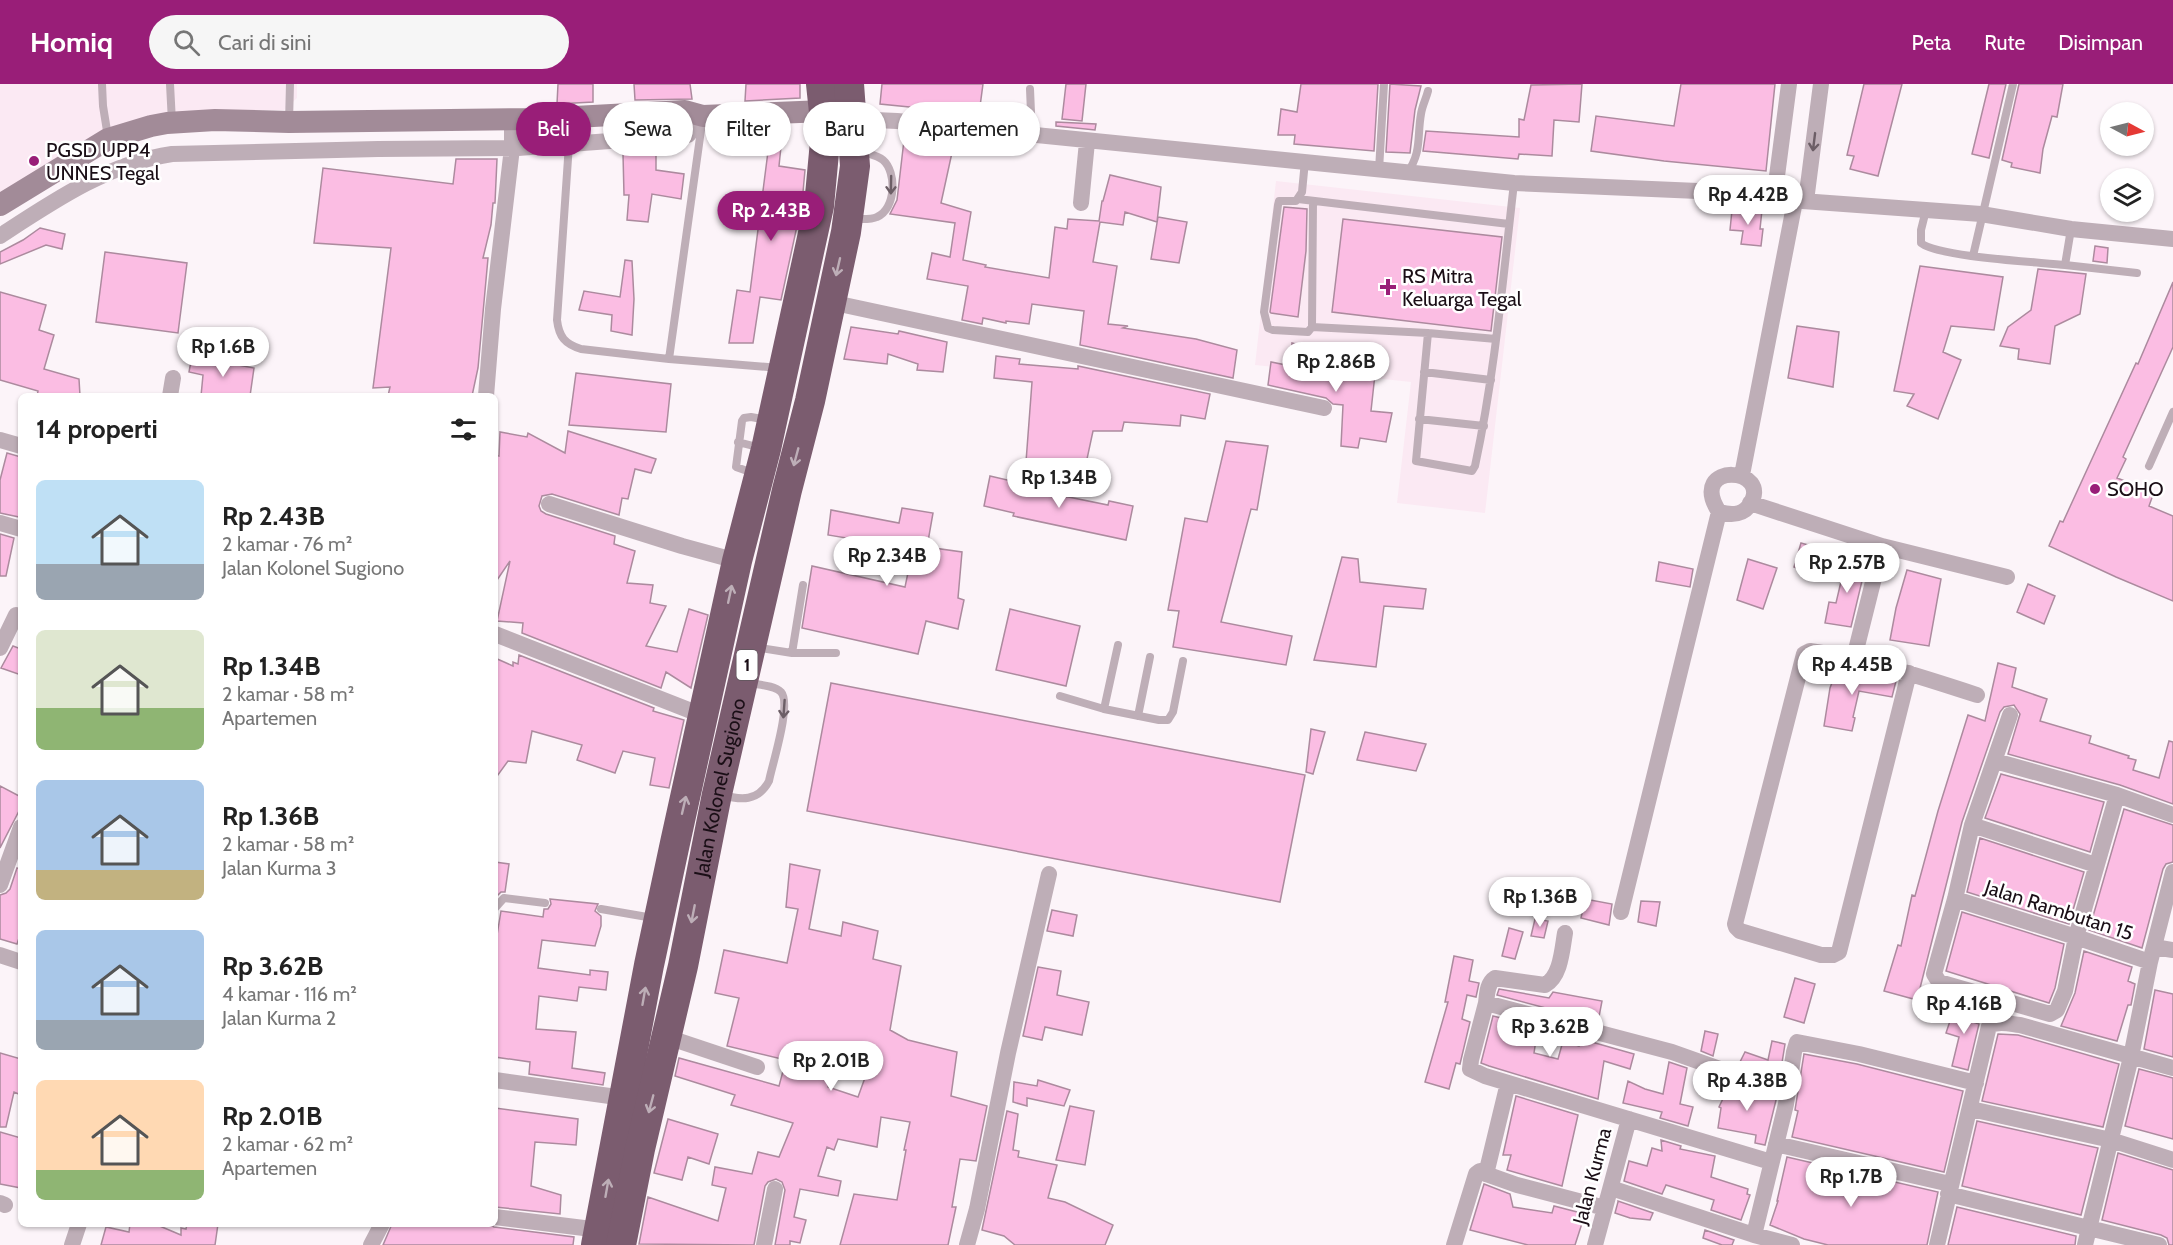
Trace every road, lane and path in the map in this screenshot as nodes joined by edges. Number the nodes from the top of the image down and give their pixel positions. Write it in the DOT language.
graph roads {
  1 [pos="102,84"];
  2 [pos="170,84"];
  3 [pos="290,84"];
  4 [pos="849,84"];
  5 [pos="1384,84"];
  6 [pos="1789,84"];
  7 [pos="1821,84"];
  8 [pos="2013,84"];
  9 [pos="1030,89"];
  10 [pos="1428,91"];
  11 [pos="835,102"];
  12 [pos="1031,102"];
  13 [pos="803,108"];
  14 [pos="703,116"];
  15 [pos="512,119"];
  16 [pos="289,122"];
  17 [pos="172,123"];
  18 [pos="1040,137"];
  19 [pos="108,139"];
  20 [pos="591,142"];
  21 [pos="1087,142"];
  22 [pos="512,148"];
  23 [pos="516,148"];
  24 [pos="568,156"];
  25 [pos="824,156"];
  26 [pos="854,156"];
  27 [pos="874,156"];
  28 [pos="1305,161"];
  29 [pos="1379,170"];
  30 [pos="1407,174"];
  31 [pos="1514,183"];
  32 [pos="1298,199"];
  33 [pos="1774,199"];
  34 [pos="1313,201"];
  35 [pos="1801,201"];
  36 [pos="1081,203"];
  37 [pos="0,205"];
  38 [pos="1926,210"];
  39 [pos="1981,214"];
  40 [pos="848,219"];
  41 [pos="1509,224"];
  42 [pos="2071,229"];
  43 [pos="0,236"];
  44 [pos="2173,239"];
  45 [pos="1973,256"];
  46 [pos="2065,265"];
  47 [pos="2137,273"];
  48 [pos="830,302"];
  49 [pos="1312,327"];
  50 [pos="1428,333"];
  51 [pos="1496,339"];
  52 [pos="669,359"];
  53 [pos="783,368"];
  54 [pos="1424,372"];
  55 [pos="173,378"];
  56 [pos="1491,380"];
  57 [pos="170,393"];
  58 [pos="486,393"];
  59 [pos="1324,408"];
  60 [pos="2173,412"];
  61 [pos="1419,419"];
  62 [pos="1484,426"];
  63 [pos="0,440"];
  64 [pos="18,445"];
  65 [pos="2149,466"];
  66 [pos="1742,475"];
  67 [pos="1750,503"];
  68 [pos="549,504"];
  69 [pos="1719,512"];
  70 [pos="0,524"];
  71 [pos="18,528"];
  72 [pos="1882,546"];
  73 [pos="737,561"];
  74 [pos="2007,577"];
  75 [pos="803,585"];
  76 [pos="12,614"];
  77 [pos="498,635"];
  78 [pos="720,640"];
  79 [pos="1118,645"];
  80 [pos="751,646"];
  81 [pos="0,648"];
  82 [pos="792,653"];
  83 [pos="837,653"];
  84 [pos="1150,657"];
  85 [pos="1854,658"];
  86 [pos="1183,660"];
  87 [pos="1909,673"];
  88 [pos="743,681"];
  89 [pos="1977,695"];
  90 [pos="1060,696"];
  91 [pos="1104,709"];
  92 [pos="2010,715"];
  93 [pos="704,716"];
  94 [pos="1138,716"];
  95 [pos="1995,761"];
  96 [pos="717,794"];
  97 [pos="2117,795"];
  98 [pos="2173,815"];
  99 [pos="1972,825"];
  100 [pos="18,835"];
  101 [pos="2096,865"];
  102 [pos="2173,872"];
  103 [pos="1049,874"];
  104 [pos="0,885"];
  105 [pos="1955,900"];
  106 [pos="545,903"];
  107 [pos="498,905"];
  108 [pos="601,909"];
  109 [pos="1621,912"];
  110 [pos="659,919"];
  111 [pos="1565,933"];
  112 [pos="2076,937"];
  113 [pos="2173,950"];
  114 [pos="0,955"];
  115 [pos="2152,955"];
  116 [pos="18,961"];
  117 [pos="1486,1003"];
  118 [pos="667,1037"];
  119 [pos="2131,1057"];
  120 [pos="757,1067"];
  121 [pos="2173,1068"];
  122 [pos="498,1080"];
  123 [pos="1508,1083"];
  124 [pos="1976,1083"];
  125 [pos="1788,1088"];
  126 [pos="624,1098"];
  127 [pos="1971,1109"];
  128 [pos="1629,1119"];
  129 [pos="2111,1140"];
  130 [pos="1776,1144"];
  131 [pos="2173,1160"];
  132 [pos="1771,1162"];
  133 [pos="1486,1174"];
  134 [pos="1611,1188"];
  135 [pos="775,1189"];
  136 [pos="1949,1189"];
  137 [pos="1605,1208"];
  138 [pos="498,1218"];
  139 [pos="78,1227"];
  140 [pos="380,1227"];
  141 [pos="2089,1227"];
  142 [pos="1754,1235"];
  143 [pos="606,1240"];
  144 [pos="72,1245"];
  145 [pos="371,1245"];
  146 [pos="764,1245"];
  147 [pos="967,1245"];
  148 [pos="1454,1245"];
  149 [pos="1595,1245"];
  150 [pos="1792,1245"];
  151 [pos="1936,1245"];
  152 [pos="2085,1245"];
  153 [pos="2159,1245"];
  1 -- 19 [label="lane"];
  2 -- 17 [label="lane"];
  3 -- 16 [label="lane"];
  4 -- 11 [label="highway, Jalan Kolonel Sugiono / 1"];
  5 -- 29 [label="lane"];
  6 -- 33 [label="street"];
  7 -- 35 [label="street, one-way"];
  8 -- 39 [label="lane"];
  9 -- 12 [label="lane"];
  10 -- 30 [label="lane"];
  13 -- 14 [label="street"];
  14 -- 15 [label="street"];
  14 -- 20 [label="street"];
  14 -- 52 [label="lane"];
  15 -- 16 [label="street"];
  15 -- 22 [label="street"];
  16 -- 17 [label="street"];
  17 -- 19 [label="street"];
  18 -- 21 [label="street"];
  19 -- 37 [label="street"];
  21 -- 28 [label="street"];
  21 -- 36 [label="street"];
  22 -- 23 [label="street"];
  22 -- 43 [label="street"];
  22 -- 58 [label="street"];
  24 -- 52 [label="lane"];
  25 -- 53 [label="highway, Jalan Kolonel Sugiono / 1"];
  26 -- 40 [label="highway, Jalan Kolonel Sugiono / 1"];
  27 -- 40 [label="lane, one-way"];
  28 -- 29 [label="street"];
  28 -- 32 [label="lane"];
  29 -- 30 [label="street"];
  30 -- 31 [label="street"];
  31 -- 33 [label="street"];
  31 -- 41 [label="lane"];
  32 -- 34 [label="lane"];
  32 -- 49 [label="lane"];
  33 -- 35 [label="street"];
  34 -- 41 [label="lane"];
  34 -- 49 [label="lane"];
  35 -- 38 [label="street"];
  35 -- 66 [label="street"];
  38 -- 39 [label="street"];
  38 -- 45 [label="lane"];
  39 -- 42 [label="street"];
  39 -- 45 [label="lane"];
  40 -- 48 [label="highway, Jalan Kolonel Sugiono / 1, one-way"];
  41 -- 51 [label="lane"];
  42 -- 44 [label="street"];
  42 -- 46 [label="lane"];
  45 -- 46 [label="lane"];
  46 -- 47 [label="lane"];
  48 -- 59 [label="street"];
  48 -- 80 [label="highway, Jalan Kolonel Sugiono / 1, one-way"];
  49 -- 50 [label="lane"];
  50 -- 51 [label="lane"];
  50 -- 54 [label="lane"];
  51 -- 56 [label="lane"];
  52 -- 53 [label="lane"];
  53 -- 73 [label="highway, Jalan Kolonel Sugiono / 1"];
  54 -- 56 [label="lane"];
  54 -- 61 [label="lane"];
  55 -- 57 [label="street"];
  56 -- 62 [label="lane"];
  60 -- 65 [label="lane"];
  61 -- 62 [label="lane"];
  61 -- 62 [label="lane"];
  63 -- 64 [label="street"];
  66 -- 67 [label="street"];
  66 -- 69 [label="street"];
  67 -- 69 [label="street"];
  67 -- 72 [label="street"];
  68 -- 73 [label="street"];
  69 -- 109 [label="street"];
  70 -- 71 [label="street"];
  72 -- 74 [label="street"];
  72 -- 85 [label="street"];
  78 -- 73 [label="highway, Jalan Kolonel Sugiono / 1, one-way"];
  75 -- 82 [label="lane"];
  76 -- 81 [label="street"];
  77 -- 93 [label="street"];
  78 -- 80 [label="highway"];
  78 -- 93 [label="highway, Jalan Kolonel Sugiono / 1"];
  79 -- 91 [label="lane"];
  80 -- 82 [label="lane"];
  80 -- 88 [label="highway, Jalan Kolonel Sugiono / 1"];
  82 -- 83 [label="lane"];
  84 -- 94 [label="lane"];
  85 -- 87 [label="street"];
  85 -- 87 [label="street"];
  86 -- 94 [label="lane"];
  87 -- 89 [label="street"];
  88 -- 96 [label="highway, Jalan Kolonel Sugiono / 1"];
  88 -- 96 [label="lane, one-way"];
  90 -- 91 [label="lane"];
  91 -- 94 [label="lane"];
  92 -- 95 [label="street"];
  110 -- 93 [label="highway, Jalan Kolonel Sugiono / 1, one-way"];
  95 -- 97 [label="street"];
  95 -- 99 [label="street"];
  96 -- 118 [label="highway, Jalan Kolonel Sugiono / 1, one-way"];
  97 -- 98 [label="street"];
  97 -- 101 [label="street"];
  99 -- 101 [label="street"];
  99 -- 105 [label="street"];
  100 -- 104 [label="street"];
  101 -- 112 [label="street"];
  102 -- 115 [label="street"];
  103 -- 147 [label="street"];
  105 -- 112 [label="street, Jalan Rambutan 15"];
  105 -- 112 [label="street"];
  106 -- 107 [label="lane"];
  108 -- 110 [label="lane"];
  126 -- 110 [label="highway, Jalan Kolonel Sugiono / 1, one-way"];
  111 -- 117 [label="street"];
  112 -- 115 [label="street, Jalan Rambutan 15"];
  113 -- 115 [label="street, Jalan Rambutan 15"];
  114 -- 116 [label="street"];
  115 -- 119 [label="street"];
  117 -- 123 [label="street"];
  117 -- 125 [label="street"];
  118 -- 120 [label="street"];
  118 -- 143 [label="highway, Jalan Kolonel Sugiono / 1, one-way"];
  119 -- 121 [label="street"];
  119 -- 124 [label="street"];
  119 -- 129 [label="street"];
  122 -- 126 [label="street"];
  123 -- 128 [label="street"];
  123 -- 133 [label="street"];
  124 -- 125 [label="street"];
  124 -- 127 [label="street"];
  125 -- 130 [label="street"];
  143 -- 126 [label="highway, Jalan Kolonel Sugiono / 1, one-way"];
  127 -- 129 [label="street"];
  127 -- 136 [label="street"];
  128 -- 132 [label="street"];
  128 -- 134 [label="street, Jalan Kurma"];
  129 -- 131 [label="street"];
  129 -- 141 [label="street"];
  130 -- 132 [label="street"];
  130 -- 136 [label="street"];
  132 -- 142 [label="street"];
  133 -- 137 [label="street"];
  133 -- 148 [label="street"];
  134 -- 137 [label="street, Jalan Kurma"];
  134 -- 142 [label="street"];
  135 -- 146 [label="street"];
  136 -- 141 [label="street"];
  136 -- 151 [label="street"];
  137 -- 149 [label="street, Jalan Kurma"];
  138 -- 143 [label="street"];
  139 -- 144 [label="street"];
  140 -- 145 [label="street"];
  141 -- 152 [label="street"];
  141 -- 153 [label="street"];
  142 -- 150 [label="street"];
}
